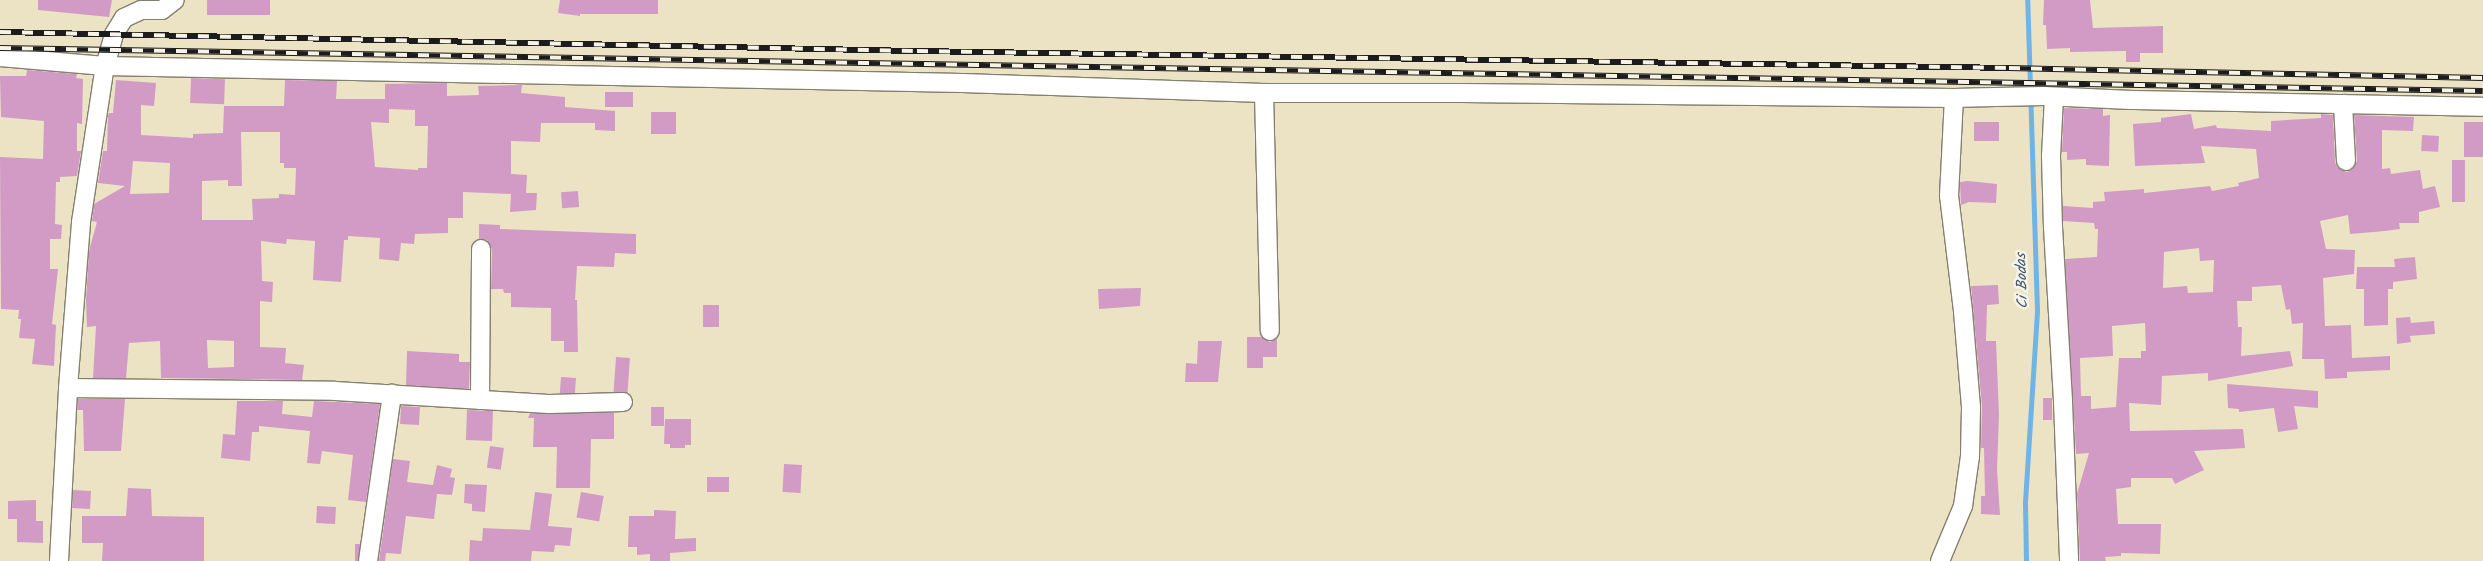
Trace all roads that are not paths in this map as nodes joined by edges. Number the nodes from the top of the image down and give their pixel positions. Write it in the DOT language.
graph roads {
  1 [pos="174,0"];
  2 [pos="0,57"];
  3 [pos="105,66"];
  4 [pos="1264,93"];
  5 [pos="2049,97"];
  6 [pos="1954,98"];
  7 [pos="2344,104"];
  8 [pos="2483,107"];
  9 [pos="2346,161"];
  10 [pos="481,249"];
  11 [pos="1270,331"];
  12 [pos="68,388"];
  13 [pos="392,394"];
  14 [pos="480,400"];
  15 [pos="623,402"];
  16 [pos="59,561"];
  17 [pos="368,561"];
  18 [pos="1940,561"];
  19 [pos="2068,561"];
  1 -- 3 [label="street"];
  2 -- 3 [label="street"];
  3 -- 4 [label="street"];
  3 -- 12 [label="street"];
  4 -- 6 [label="street"];
  4 -- 11 [label="street"];
  5 -- 6 [label="street"];
  5 -- 7 [label="street"];
  5 -- 19 [label="street"];
  6 -- 18 [label="street"];
  7 -- 8 [label="street"];
  7 -- 9 [label="street"];
  10 -- 14 [label="street"];
  12 -- 13 [label="street"];
  12 -- 16 [label="street"];
  13 -- 14 [label="street"];
  13 -- 17 [label="street"];
  14 -- 15 [label="street"];
}
